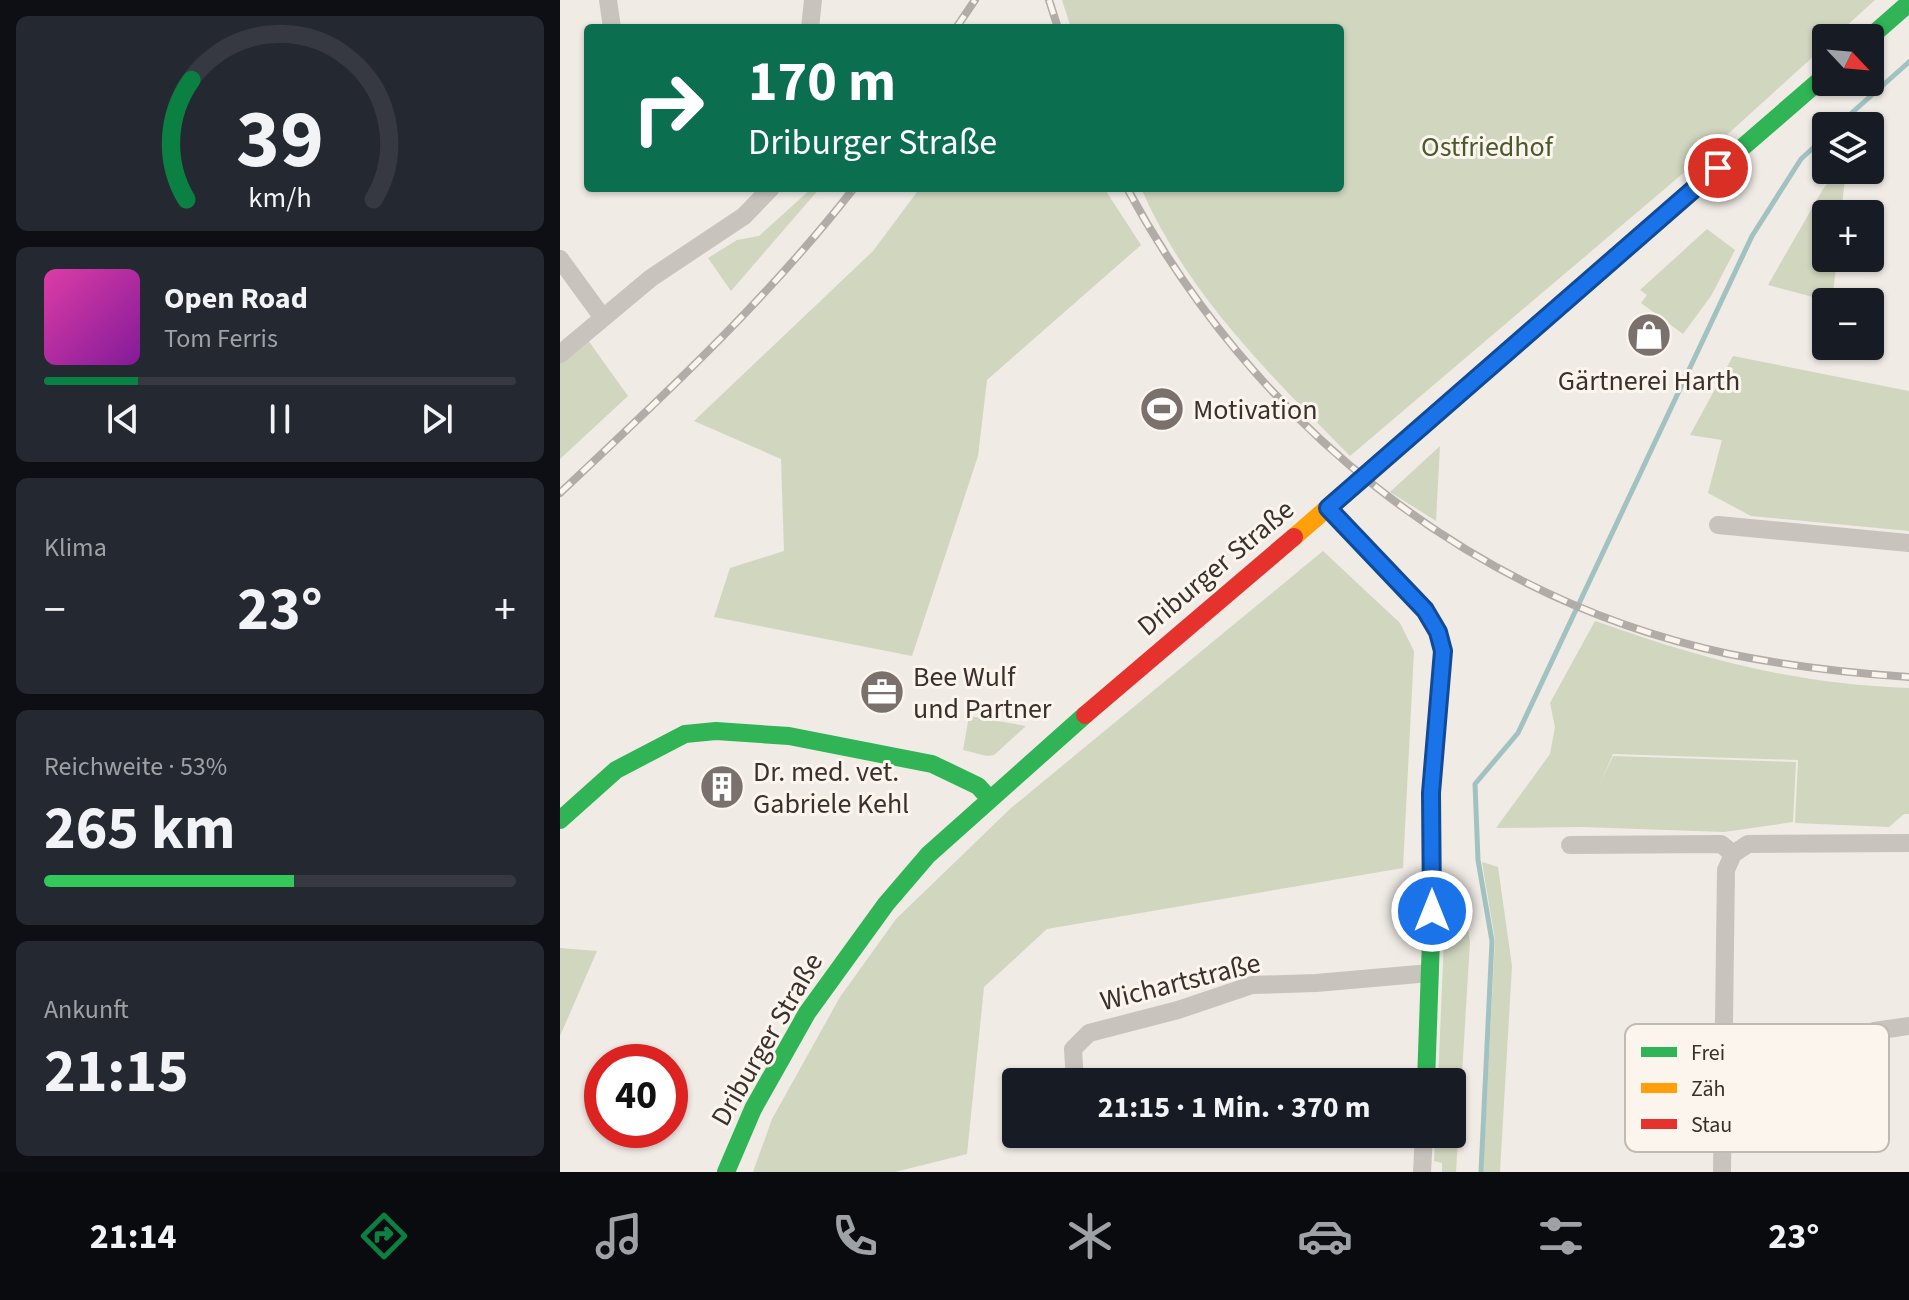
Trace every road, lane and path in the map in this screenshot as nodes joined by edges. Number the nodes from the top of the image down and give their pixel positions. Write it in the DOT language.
graph roads {
  1 [pos="608,0"];
  2 [pos="813,0"];
  3 [pos="1909,3"];
  4 [pos="611,24"];
  5 [pos="810,24"];
  6 [pos="1884,25"];
  7 [pos="1812,87"];
  8 [pos="767,192"];
  9 [pos="560,259"];
  10 [pos="603,318"];
  11 [pos="560,354"];
  12 [pos="1328,508"];
  13 [pos="1718,525"];
  14 [pos="1909,543"];
  15 [pos="989,798"];
  16 [pos="560,820"];
  17 [pos="1909,843"];
  18 [pos="1570,845"];
  19 [pos="1733,854"];
  20 [pos="1430,973"];
  21 [pos="1724,1024"];
  22 [pos="1909,1026"];
  23 [pos="1889,1029"];
  24 [pos="1074,1068"];
  25 [pos="1427,1068"];
  26 [pos="1423,1148"];
  27 [pos="1722,1152"];
  28 [pos="726,1172"];
  29 [pos="1422,1172"];
  30 [pos="1722,1172"];
  1 -- 4 [label="street"];
  2 -- 5 [label="street"];
  3 -- 6 [label="main road"];
  7 -- 12 [label="main road, Driburger Straße"];
  8 -- 10 [label="street"];
  9 -- 10 [label="street"];
  10 -- 11 [label="street"];
  12 -- 15 [label="main road, Driburger Straße"];
  12 -- 20 [label="main road"];
  13 -- 14 [label="street"];
  15 -- 16 [label="main road"];
  15 -- 28 [label="main road, Driburger Straße"];
  17 -- 19 [label="street"];
  18 -- 19 [label="street"];
  19 -- 21 [label="street"];
  20 -- 24 [label="street, Wichartstraße"];
  20 -- 25 [label="main road"];
  22 -- 23 [label="street"];
  26 -- 29 [label="street"];
  27 -- 30 [label="street"];
}
